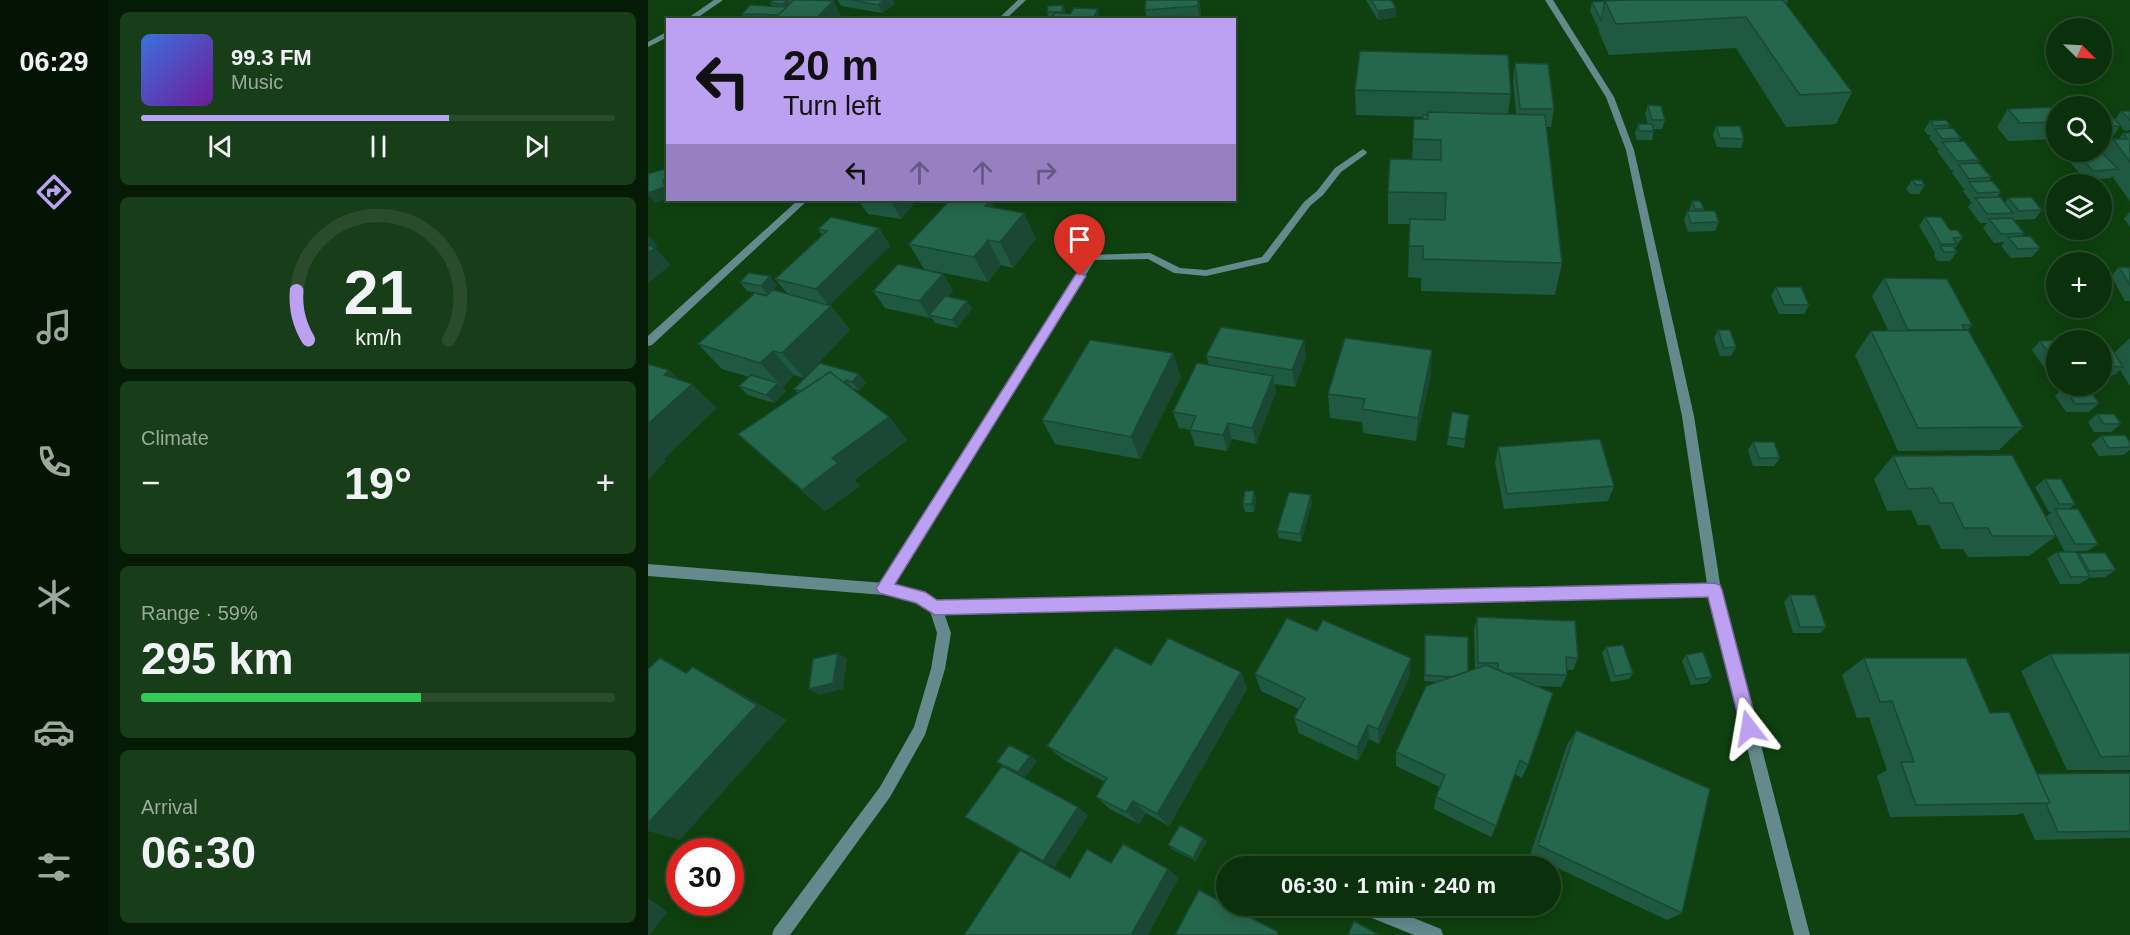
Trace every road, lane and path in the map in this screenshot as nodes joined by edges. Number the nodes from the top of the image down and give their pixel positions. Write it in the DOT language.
graph roads {
  1 [pos="718,0"];
  2 [pos="1022,0"];
  3 [pos="1549,0"];
  4 [pos="691,18"];
  5 [pos="1002,18"];
  6 [pos="666,34"];
  7 [pos="648,45"];
  8 [pos="1363,152"];
  9 [pos="802,201"];
  10 [pos="648,342"];
  11 [pos="648,570"];
  12 [pos="884,588"];
  13 [pos="1714,590"];
  14 [pos="935,608"];
  15 [pos="1388,916"];
  16 [pos="780,935"];
  17 [pos="1435,935"];
  18 [pos="1802,935"];
  1 -- 4 [label="street"];
  2 -- 5 [label="street"];
  3 -- 13 [label="street"];
  6 -- 7 [label="street"];
  8 -- 12 [label="street"];
  9 -- 10 [label="street"];
  11 -- 12 [label="street"];
  12 -- 14 [label="street"];
  13 -- 14 [label="street"];
  13 -- 18 [label="street"];
  14 -- 16 [label="street"];
  15 -- 17 [label="street"];
}
